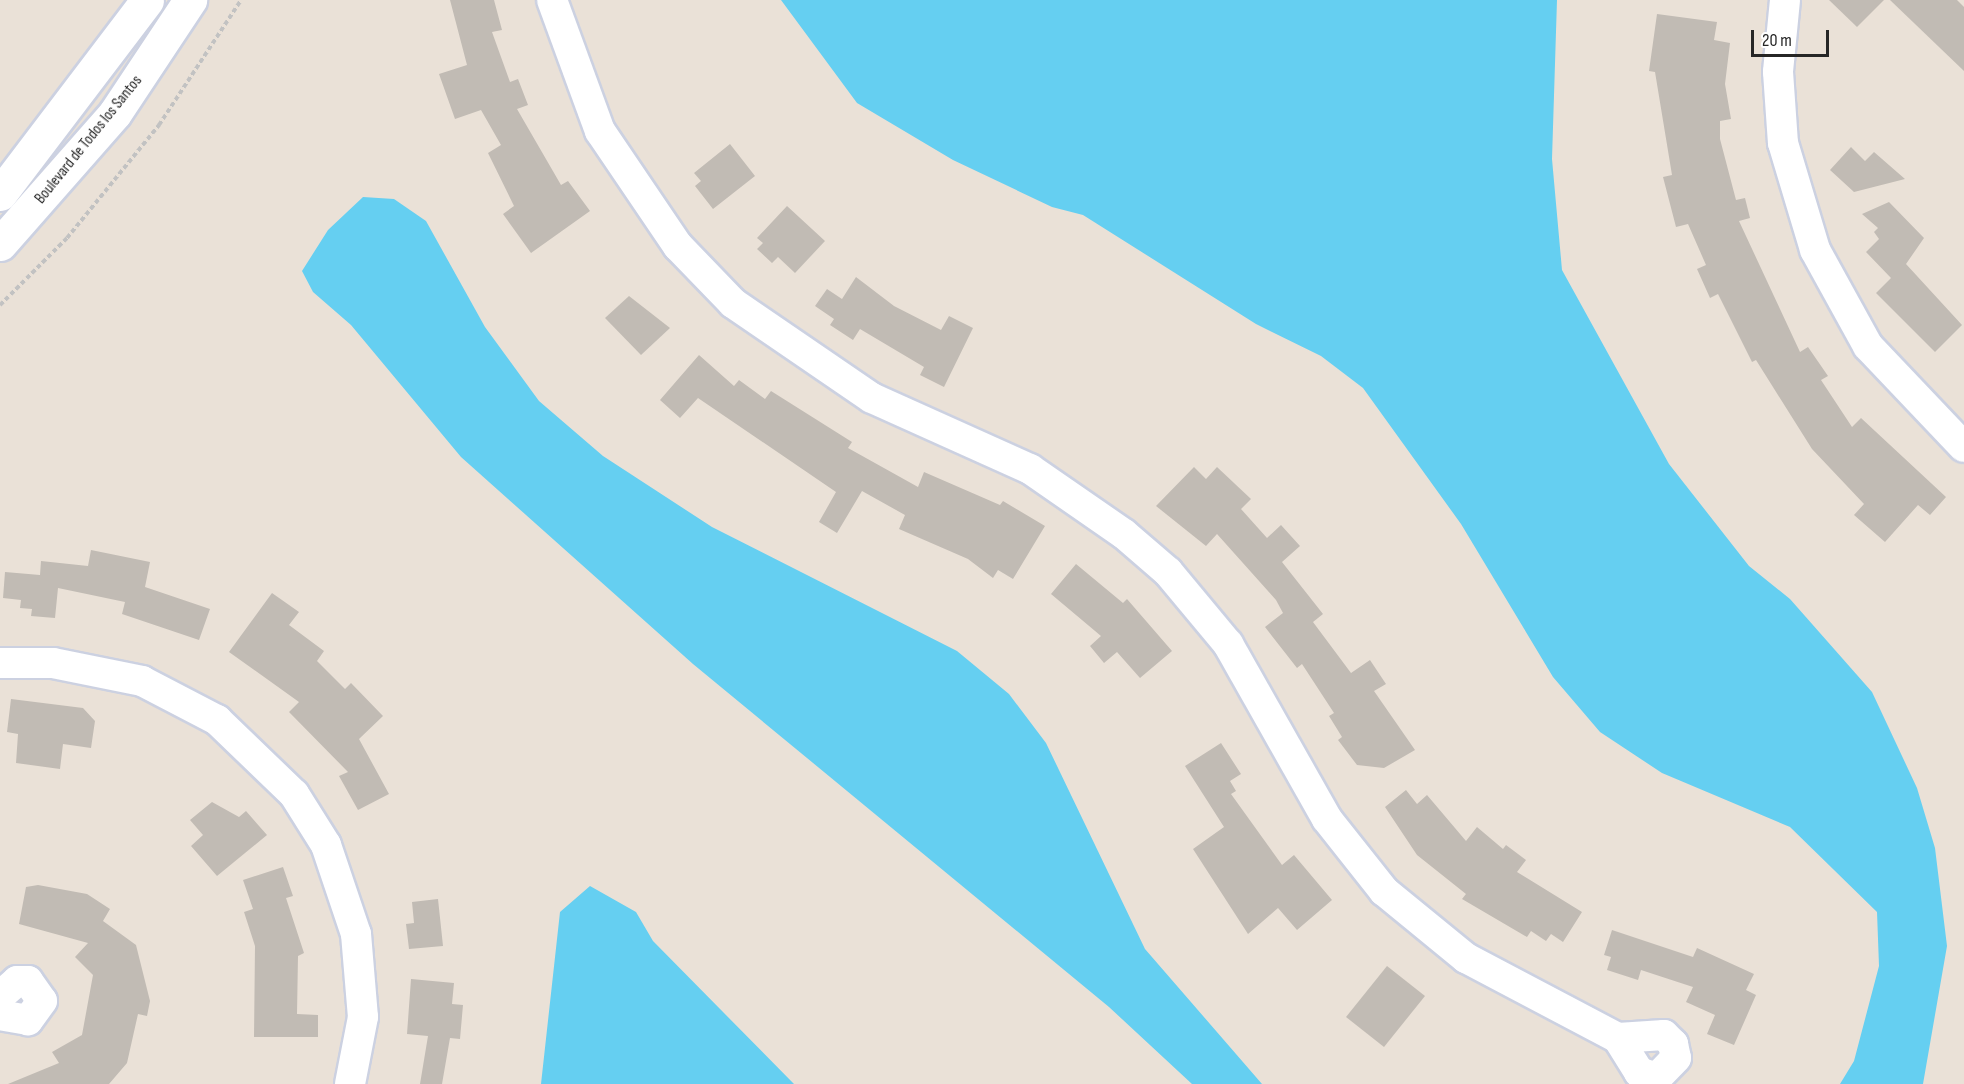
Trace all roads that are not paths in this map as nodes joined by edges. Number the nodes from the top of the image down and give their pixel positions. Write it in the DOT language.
graph roads {
  1 [pos="147,0"];
  2 [pos="190,0"];
  3 [pos="552,0"];
  4 [pos="1785,0"];
  5 [pos="0,194"];
  6 [pos="0,244"];
  7 [pos="1964,447"];
  8 [pos="0,663"];
  9 [pos="0,996"];
  10 [pos="0,1015"];
  11 [pos="1618,1038"];
  12 [pos="350,1084"];
  1 -- 5 [label="street"];
  2 -- 6 [label="street, Boulevard de Todos los Santos"];
  3 -- 11 [label="street"];
  4 -- 7 [label="street"];
  8 -- 12 [label="street"];
  9 -- 10 [label="street"];
}
